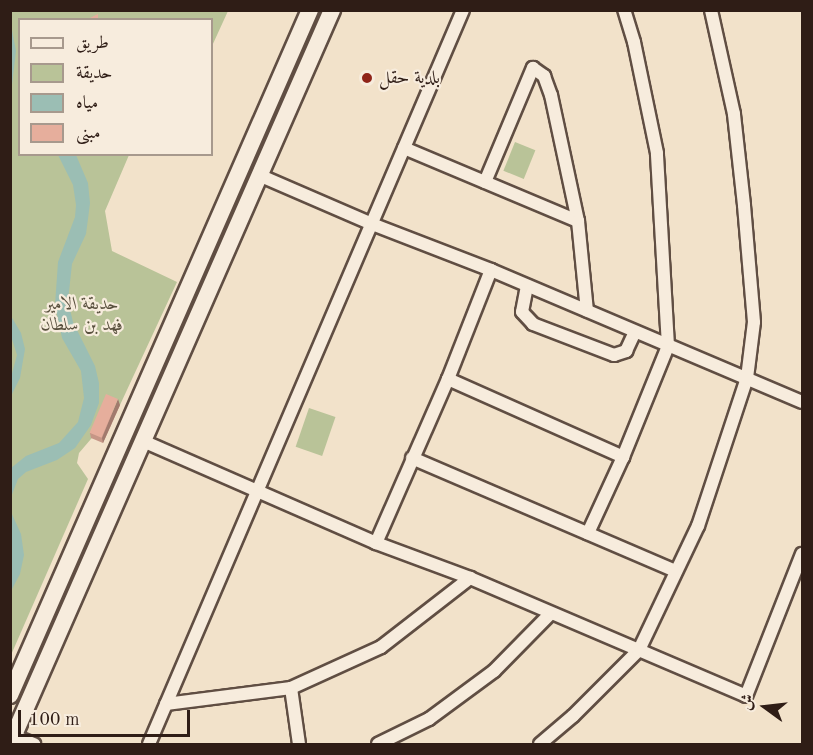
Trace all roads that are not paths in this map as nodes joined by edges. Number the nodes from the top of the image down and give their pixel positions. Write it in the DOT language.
graph roads {
  1 [pos="463,10"];
  2 [pos="624,10"];
  3 [pos="711,10"];
  4 [pos="309,13"];
  5 [pos="330,16"];
  6 [pos="404,148"];
  7 [pos="261,176"];
  8 [pos="485,182"];
  9 [pos="578,221"];
  10 [pos="372,224"];
  11 [pos="491,270"];
  12 [pos="527,286"];
  13 [pos="586,311"];
  14 [pos="635,332"];
  15 [pos="668,346"];
  16 [pos="747,378"];
  17 [pos="448,379"];
  18 [pos="802,402"];
  19 [pos="145,442"];
  20 [pos="623,457"];
  21 [pos="412,458"];
  22 [pos="258,489"];
  23 [pos="588,533"];
  24 [pos="376,543"];
  25 [pos="802,554"];
  26 [pos="676,571"];
  27 [pos="470,578"];
  28 [pos="550,614"];
  29 [pos="639,650"];
  30 [pos="291,688"];
  31 [pos="10,695"];
  32 [pos="166,704"];
  33 [pos="157,726"];
  34 [pos="12,740"];
  35 [pos="34,744"];
  36 [pos="149,744"];
  37 [pos="155,744"];
  38 [pos="299,744"];
  39 [pos="378,744"];
  40 [pos="540,744"];
  1 -- 6 [label="street"];
  2 -- 15 [label="street"];
  3 -- 16 [label="street"];
  4 -- 5 [label="street"];
  4 -- 31 [label="street"];
  5 -- 7 [label="street"];
  6 -- 8 [label="street"];
  6 -- 10 [label="street"];
  7 -- 10 [label="street"];
  7 -- 19 [label="street"];
  8 -- 9 [label="street"];
  8 -- 9 [label="street"];
  9 -- 13 [label="street"];
  10 -- 11 [label="street"];
  10 -- 22 [label="street"];
  11 -- 12 [label="street"];
  11 -- 17 [label="street"];
  12 -- 13 [label="street"];
  12 -- 14 [label="street"];
  13 -- 14 [label="street"];
  14 -- 15 [label="street"];
  15 -- 16 [label="street"];
  15 -- 20 [label="street"];
  16 -- 18 [label="street"];
  16 -- 26 [label="street"];
  17 -- 20 [label="street"];
  17 -- 21 [label="street"];
  19 -- 22 [label="street"];
  19 -- 34 [label="street"];
  20 -- 23 [label="street"];
  21 -- 23 [label="street"];
  21 -- 24 [label="street"];
  22 -- 24 [label="street"];
  22 -- 32 [label="street"];
  23 -- 26 [label="street"];
  24 -- 27 [label="street"];
  25 -- 29 [label="street"];
  26 -- 29 [label="street"];
  27 -- 28 [label="street"];
  27 -- 30 [label="street"];
  28 -- 29 [label="street"];
  28 -- 39 [label="street"];
  29 -- 40 [label="street"];
  30 -- 32 [label="street"];
  30 -- 38 [label="street"];
  32 -- 33 [label="street"];
  33 -- 36 [label="street"];
  33 -- 37 [label="street"];
  34 -- 35 [label="street"];
}
